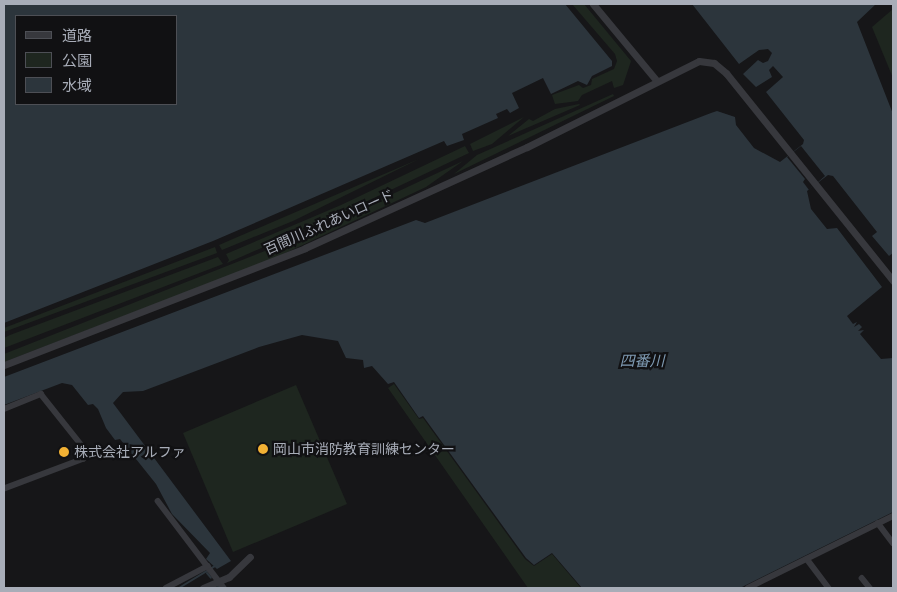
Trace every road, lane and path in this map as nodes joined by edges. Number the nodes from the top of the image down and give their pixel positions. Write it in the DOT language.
graph roads {
  1 [pos="593,4"];
  2 [pos="656,80"];
  3 [pos="893,281"];
  4 [pos="4,364"];
  5 [pos="4,409"];
  6 [pos="4,489"];
  7 [pos="158,501"];
  8 [pos="893,516"];
  9 [pos="878,523"];
  10 [pos="893,544"];
  11 [pos="250,557"];
  12 [pos="807,558"];
  13 [pos="210,569"];
  14 [pos="862,578"];
  15 [pos="219,582"];
  16 [pos="166,588"];
  17 [pos="203,588"];
  18 [pos="224,588"];
  19 [pos="748,588"];
  20 [pos="829,588"];
  21 [pos="870,588"];
  1 -- 2 [label="street"];
  2 -- 3 [label="street, 百間川ふれあいロード"];
  2 -- 4 [label="street, 百間川ふれあいロード"];
  5 -- 6 [label="street"];
  7 -- 13 [label="street"];
  8 -- 9 [label="street"];
  9 -- 10 [label="street"];
  9 -- 12 [label="street"];
  11 -- 15 [label="street"];
  12 -- 19 [label="street"];
  12 -- 20 [label="street"];
  13 -- 15 [label="street"];
  13 -- 16 [label="street"];
  14 -- 21 [label="street"];
  15 -- 17 [label="street"];
  15 -- 18 [label="street"];
}
